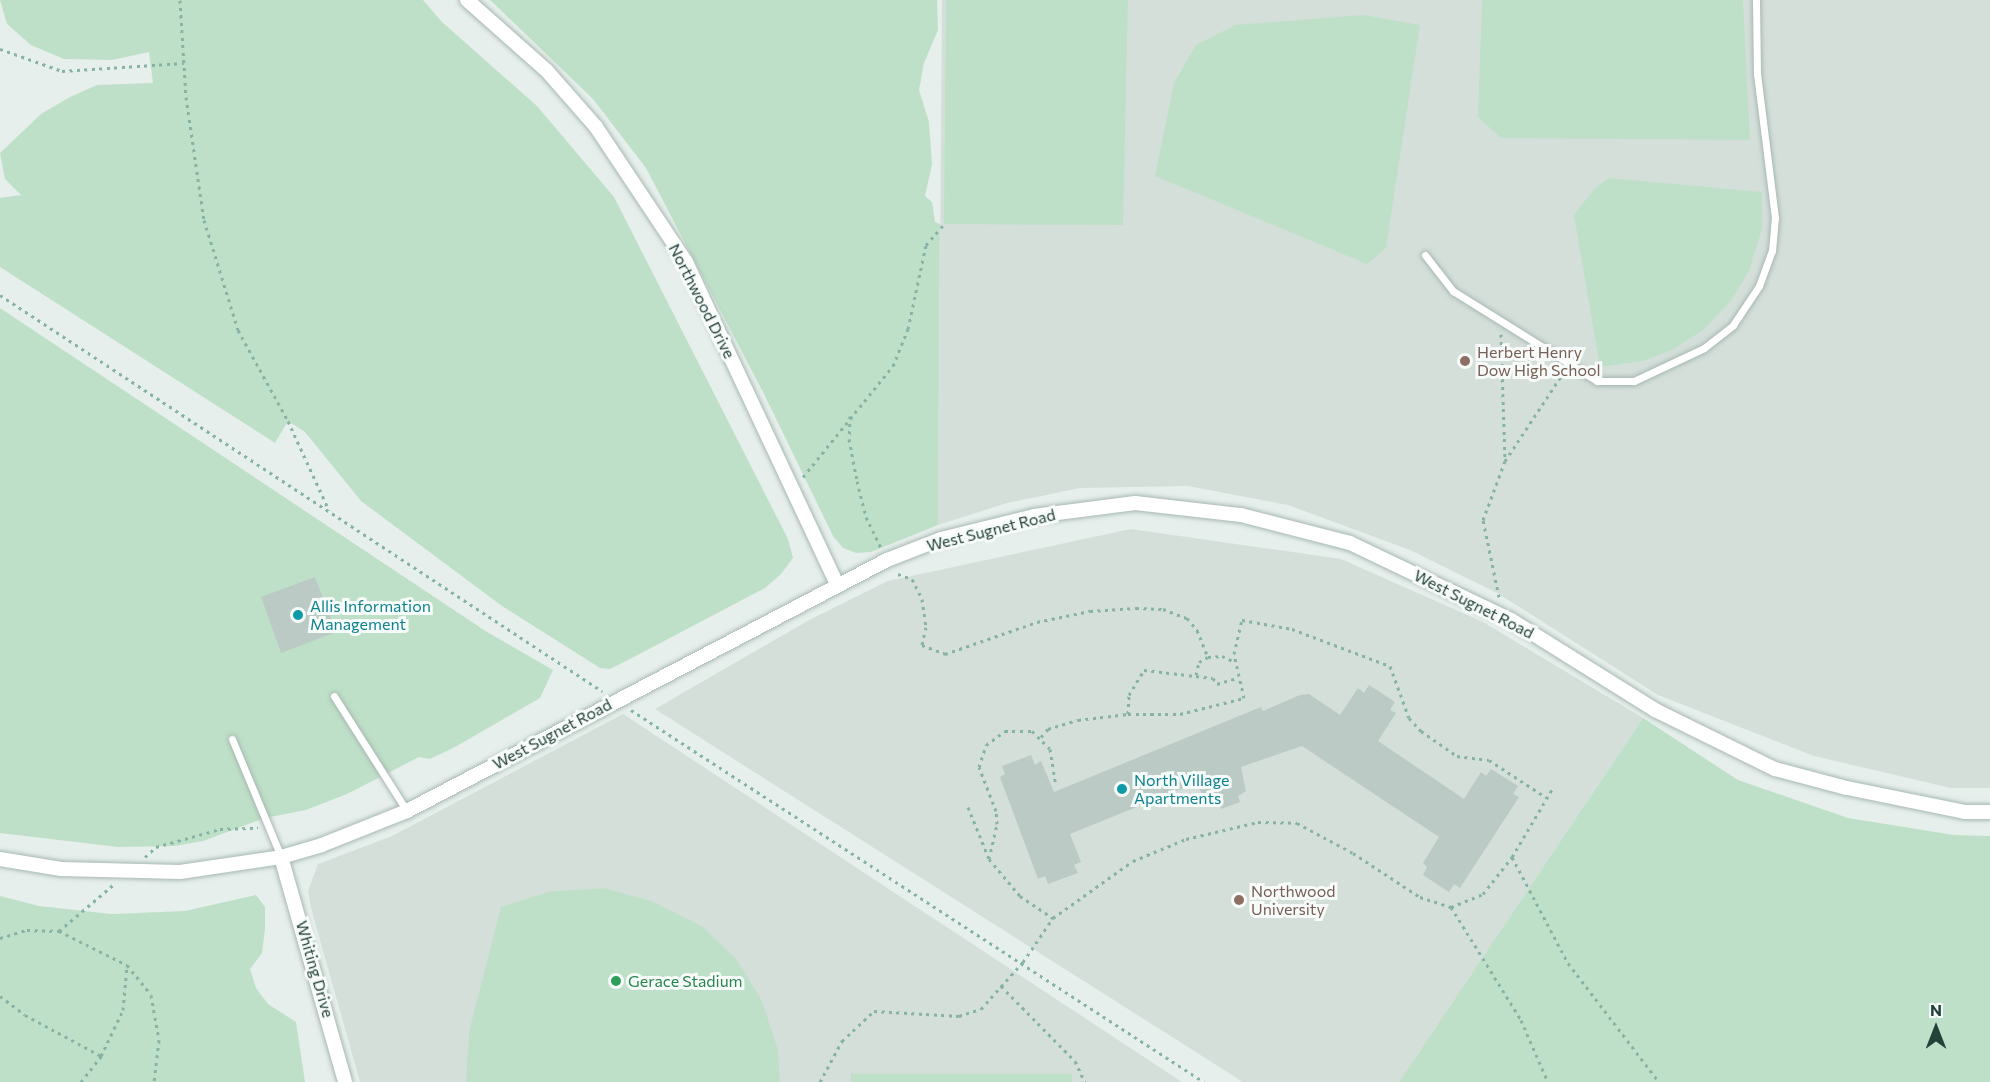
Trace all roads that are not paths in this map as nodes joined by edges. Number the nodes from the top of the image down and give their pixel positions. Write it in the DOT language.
graph roads {
  1 [pos="467,0"];
  2 [pos="1756,0"];
  3 [pos="1425,255"];
  4 [pos="837,585"];
  5 [pos="334,696"];
  6 [pos="232,739"];
  7 [pos="407,812"];
  8 [pos="1990,812"];
  9 [pos="281,856"];
  10 [pos="0,859"];
  11 [pos="345,1082"];
  1 -- 4 [label="street, Northwood Drive"];
  2 -- 3 [label="lane"];
  4 -- 7 [label="street, West Sugnet Road"];
  4 -- 8 [label="street, West Sugnet Road"];
  5 -- 7 [label="lane"];
  6 -- 9 [label="lane"];
  7 -- 9 [label="street, West Sugnet Road"];
  9 -- 10 [label="street, West Sugnet Road"];
  9 -- 11 [label="street, Whiting Drive"];
}
